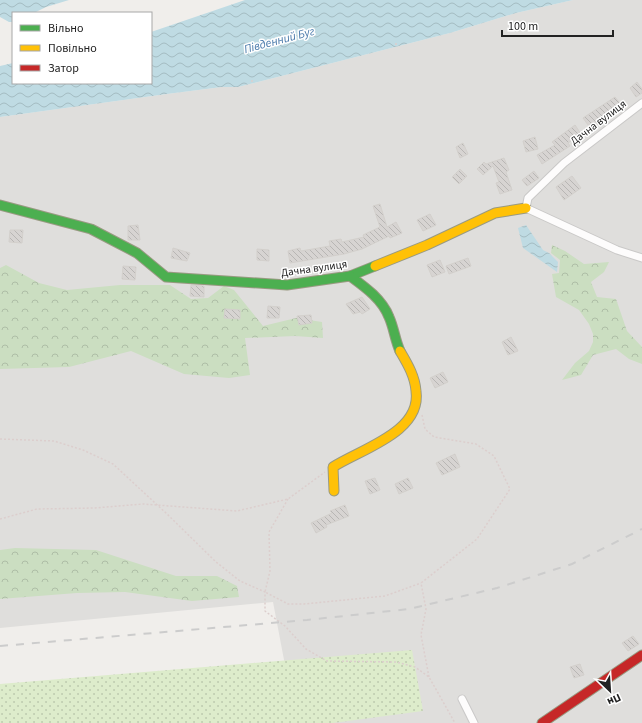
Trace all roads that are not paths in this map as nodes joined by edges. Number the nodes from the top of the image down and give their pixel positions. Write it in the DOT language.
graph roads {
  1 [pos="642,103"];
  2 [pos="0,205"];
  3 [pos="526,208"];
  4 [pos="642,258"];
  5 [pos="350,276"];
  6 [pos="334,491"];
  7 [pos="642,655"];
  8 [pos="462,699"];
  9 [pos="474,723"];
  10 [pos="542,723"];
  1 -- 3 [label="street, Дачна вулиця"];
  2 -- 5 [label="street, Дачна вулиця"];
  3 -- 4 [label="street"];
  3 -- 5 [label="street, Дачна вулиця"];
  5 -- 6 [label="street"];
  7 -- 10 [label="street"];
  8 -- 9 [label="street"];
}
